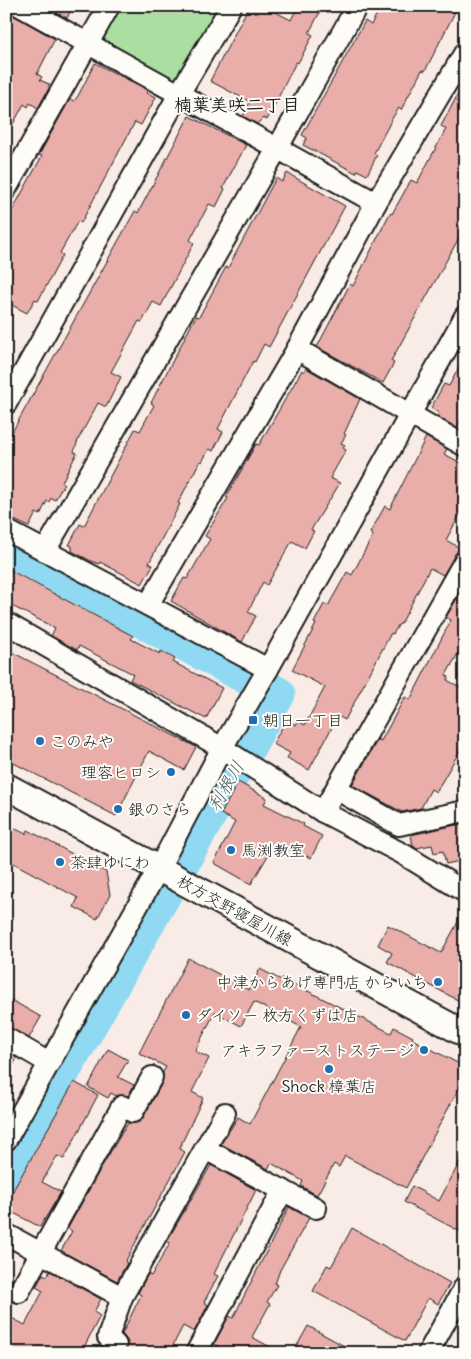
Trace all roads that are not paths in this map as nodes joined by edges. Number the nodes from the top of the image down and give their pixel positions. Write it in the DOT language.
graph roads {
  1 [pos="20,6"];
  2 [pos="109,6"];
  3 [pos="231,6"];
  4 [pos="357,6"];
  5 [pos="89,43"];
  6 [pos="464,53"];
  7 [pos="179,94"];
  8 [pos="277,149"];
  9 [pos="6,189"];
  10 [pos="376,203"];
  11 [pos="465,316"];
  12 [pos="297,349"];
  13 [pos="6,404"];
  14 [pos="410,414"];
  15 [pos="465,446"];
  16 [pos="6,530"];
  17 [pos="45,550"];
  18 [pos="465,560"];
  19 [pos="148,605"];
  20 [pos="6,623"];
  21 [pos="268,669"];
  22 [pos="222,748"];
  23 [pos="6,786"];
  24 [pos="336,790"];
  25 [pos="462,808"];
  26 [pos="323,812"];
  27 [pos="170,874"];
  28 [pos="465,892"];
  29 [pos="465,1034"];
  30 [pos="6,1038"];
  31 [pos="49,1063"];
  32 [pos="152,1077"];
  33 [pos="225,1113"];
  34 [pos="6,1140"];
  35 [pos="204,1149"];
  36 [pos="283,1190"];
  37 [pos="316,1208"];
  38 [pos="6,1234"];
  39 [pos="40,1252"];
  40 [pos="465,1286"];
  41 [pos="19,1292"];
  42 [pos="122,1297"];
  43 [pos="116,1344"];
  44 [pos="196,1353"];
  45 [pos="428,1353"];
  1 -- 5 [label="street"];
  2 -- 5 [label="street"];
  3 -- 7 [label="street"];
  4 -- 8 [label="street"];
  5 -- 7 [label="street"];
  5 -- 9 [label="street"];
  6 -- 10 [label="street"];
  7 -- 8 [label="street"];
  7 -- 13 [label="street"];
  8 -- 10 [label="street"];
  8 -- 17 [label="street"];
  10 -- 12 [label="street"];
  11 -- 14 [label="street"];
  12 -- 14 [label="street"];
  12 -- 19 [label="street"];
  14 -- 15 [label="street"];
  14 -- 21 [label="street"];
  16 -- 17 [label="street"];
  17 -- 19 [label="street"];
  18 -- 24 [label="street"];
  19 -- 21 [label="street"];
  20 -- 22 [label="street"];
  21 -- 22 [label="street"];
  22 -- 26 [label="street"];
  22 -- 27 [label="street"];
  23 -- 27 [label="main road, 枚方交野寝屋川線"];
  24 -- 25 [label="street"];
  24 -- 26 [label="street"];
  26 -- 28 [label="street"];
  27 -- 29 [label="main road, 枚方交野寝屋川線"];
  27 -- 31 [label="street"];
  30 -- 31 [label="street"];
  31 -- 34 [label="street"];
  32 -- 39 [label="street"];
  33 -- 35 [label="street"];
  35 -- 36 [label="street"];
  35 -- 42 [label="street"];
  36 -- 37 [label="street"];
  36 -- 44 [label="street"];
  38 -- 39 [label="street"];
  39 -- 41 [label="street"];
  39 -- 42 [label="street"];
  40 -- 45 [label="street"];
  42 -- 43 [label="street"];
}
